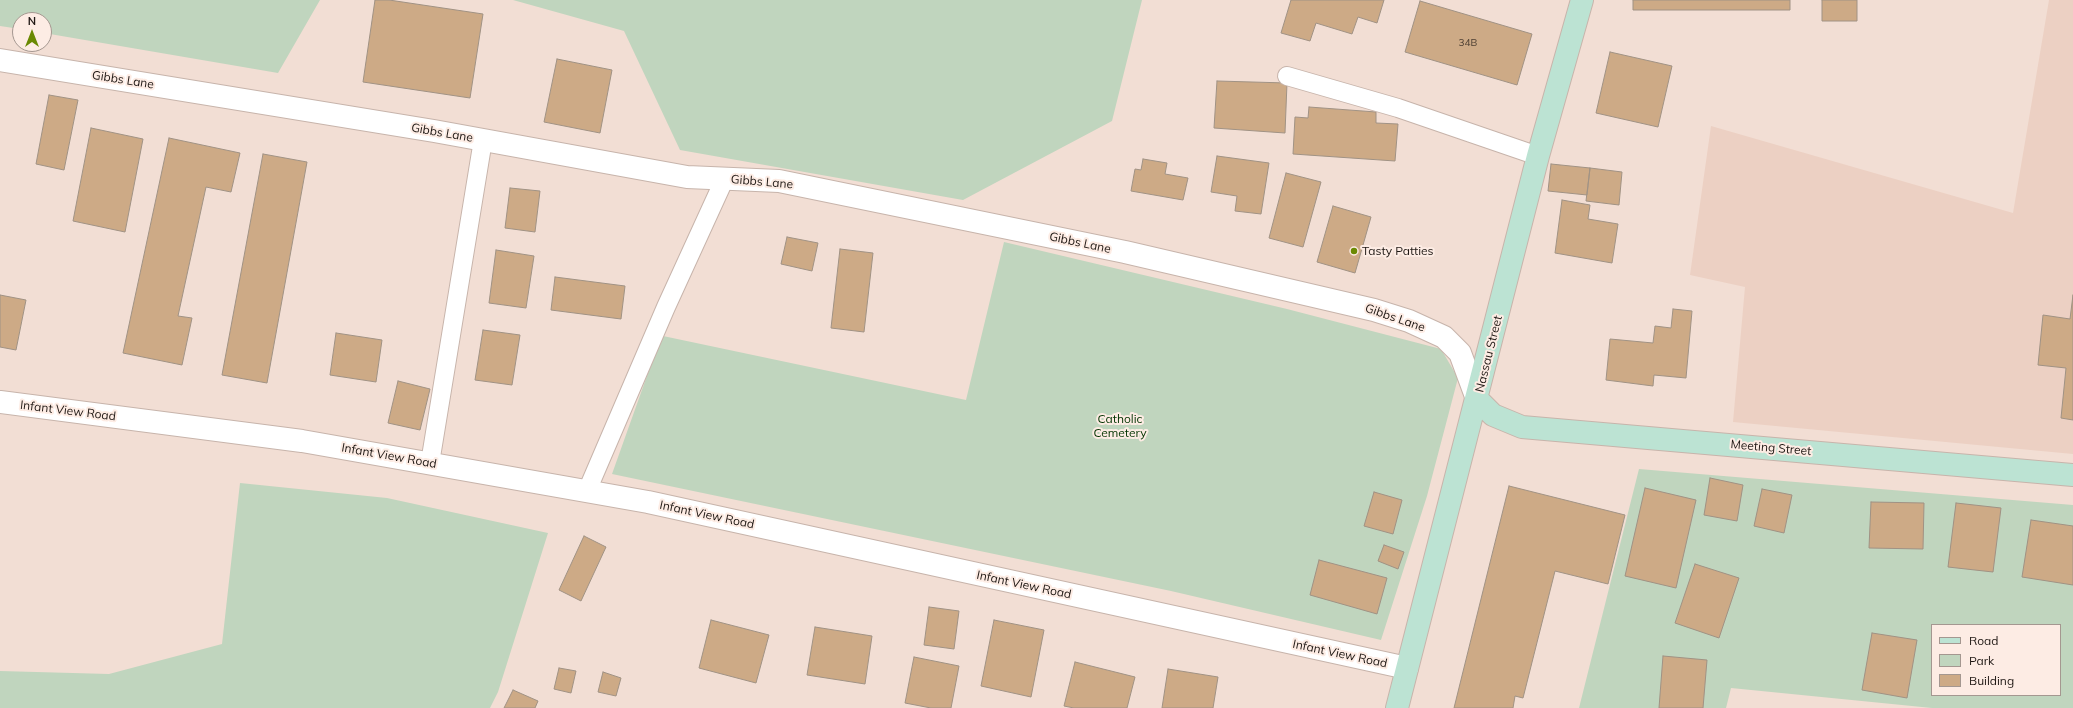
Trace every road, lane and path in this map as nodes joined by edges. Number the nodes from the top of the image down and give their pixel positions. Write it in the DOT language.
graph roads {
  1 [pos="1582,0"];
  2 [pos="0,60"];
  3 [pos="1287,76"];
  4 [pos="483,140"];
  5 [pos="1538,156"];
  6 [pos="725,178"];
  7 [pos="1477,399"];
  8 [pos="0,402"];
  9 [pos="430,464"];
  10 [pos="2073,475"];
  11 [pos="587,491"];
  12 [pos="1407,668"];
  13 [pos="1397,708"];
  1 -- 5 [label="main road, Nassau Street"];
  2 -- 4 [label="street, Gibbs Lane"];
  3 -- 5 [label="lane"];
  4 -- 6 [label="street, Gibbs Lane"];
  4 -- 9 [label="lane"];
  5 -- 7 [label="main road, Nassau Street"];
  6 -- 7 [label="street, Gibbs Lane"];
  6 -- 11 [label="lane"];
  7 -- 10 [label="main road, Meeting Street"];
  7 -- 12 [label="main road, Nassau Street"];
  8 -- 9 [label="street, Infant View Road"];
  9 -- 11 [label="street, Infant View Road"];
  11 -- 12 [label="street, Infant View Road"];
  12 -- 13 [label="main road, Nassau Street"];
}
